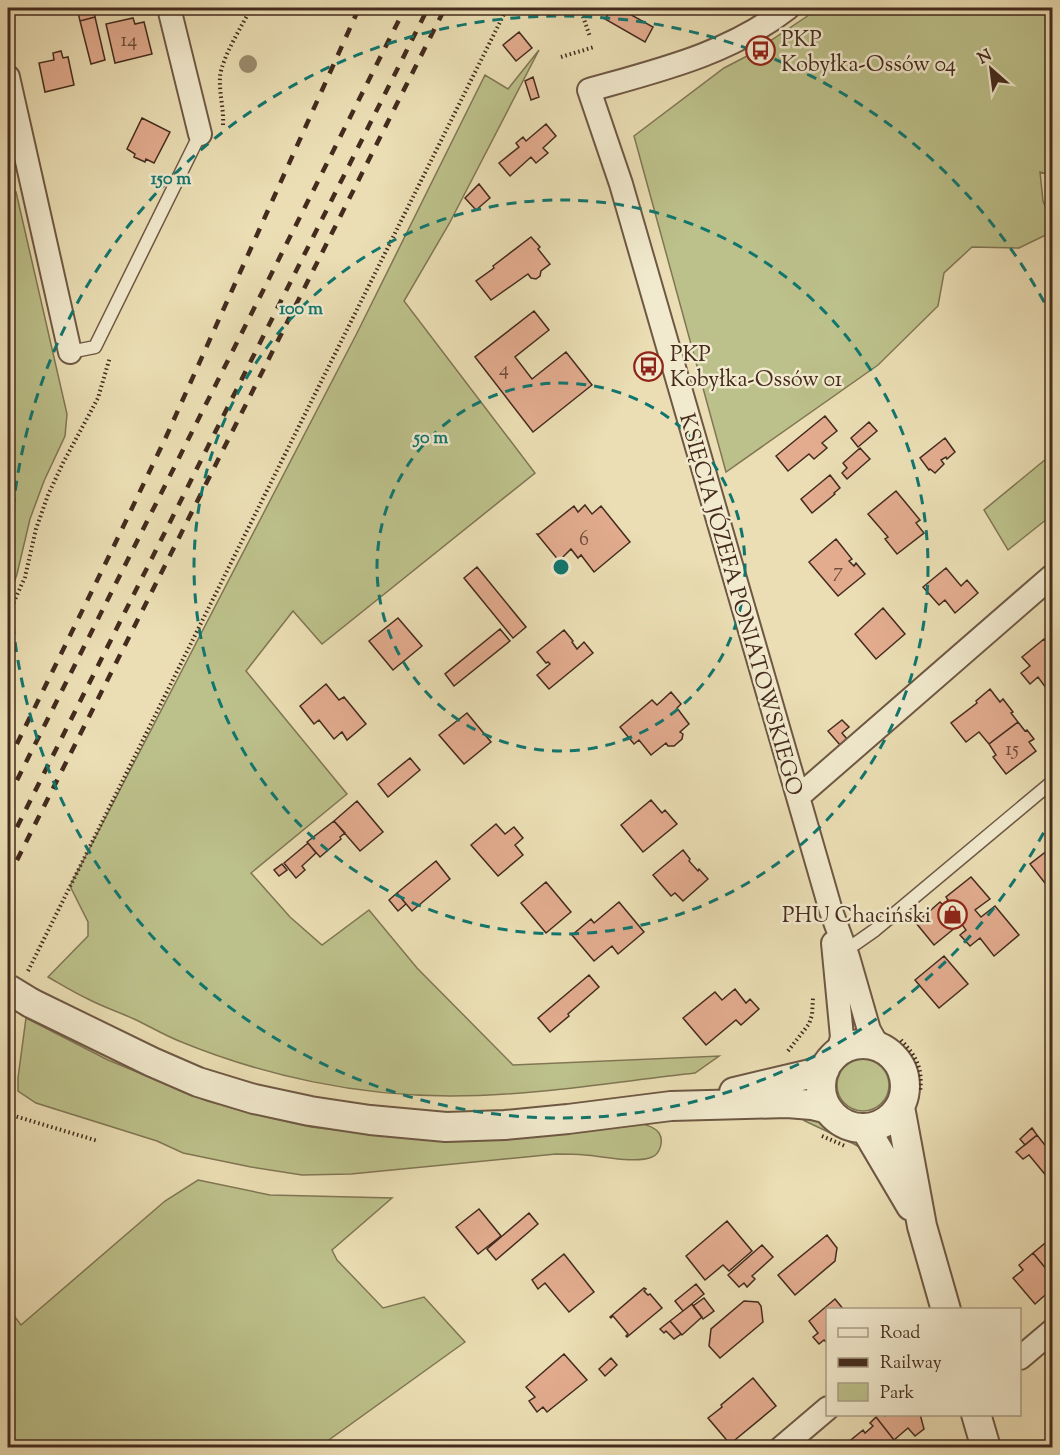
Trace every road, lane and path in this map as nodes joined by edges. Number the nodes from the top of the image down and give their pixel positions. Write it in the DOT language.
graph roads {
  1 [pos="170,8"];
  2 [pos="507,8"];
  3 [pos="580,8"];
  4 [pos="788,8"];
  5 [pos="590,38"];
  6 [pos="594,47"];
  7 [pos="561,57"];
  8 [pos="8,77"];
  9 [pos="200,134"];
  10 [pos="70,352"];
  11 [pos="1053,576"];
  12 [pos="1053,782"];
  13 [pos="798,797"];
  14 [pos="839,948"];
  15 [pos="21,991"];
  16 [pos="812,1015"];
  17 [pos="878,1046"];
  18 [pos="785,1058"];
  19 [pos="831,1060"];
  20 [pos="671,1106"];
  21 [pos="900,1107"];
  22 [pos="8,1114"];
  23 [pos="824,1122"];
  24 [pos="856,1137"];
  25 [pos="98,1142"];
  26 [pos="922,1226"];
  27 [pos="945,1308"];
  28 [pos="1053,1330"];
  29 [pos="1021,1358"];
  30 [pos="826,1410"];
  31 [pos="977,1416"];
  32 [pos="781,1448"];
  33 [pos="986,1448"];
  1 -- 9 [label="street"];
  2 -- 15 [label="path"];
  3 -- 5 [label="path"];
  4 -- 13 [label="street, KSIĘCIA JÓZEFA PONIATOWSKIEGO"];
  6 -- 7 [label="path"];
  8 -- 10 [label="street"];
  9 -- 10 [label="lane"];
  11 -- 13 [label="street"];
  12 -- 14 [label="lane"];
  13 -- 14 [label="street, KSIĘCIA JÓZEFA PONIATOWSKIEGO"];
  14 -- 17 [label="street, KSIĘCIA JÓZEFA PONIATOWSKIEGO"];
  14 -- 19 [label="street, KSIĘCIA JÓZEFA PONIATOWSKIEGO"];
  15 -- 20 [label="street"];
  16 -- 18 [label="path"];
  17 -- 19 [label="street"];
  17 -- 21 [label="street"];
  19 -- 20 [label="street"];
  19 -- 23 [label="street"];
  20 -- 23 [label="street"];
  21 -- 24 [label="street"];
  21 -- 26 [label="street"];
  22 -- 25 [label="path"];
  23 -- 24 [label="path"];
  23 -- 24 [label="street"];
  24 -- 26 [label="street"];
  26 -- 27 [label="street"];
  28 -- 29 [label="street"];
  30 -- 32 [label="street"];
  31 -- 33 [label="street"];
}
